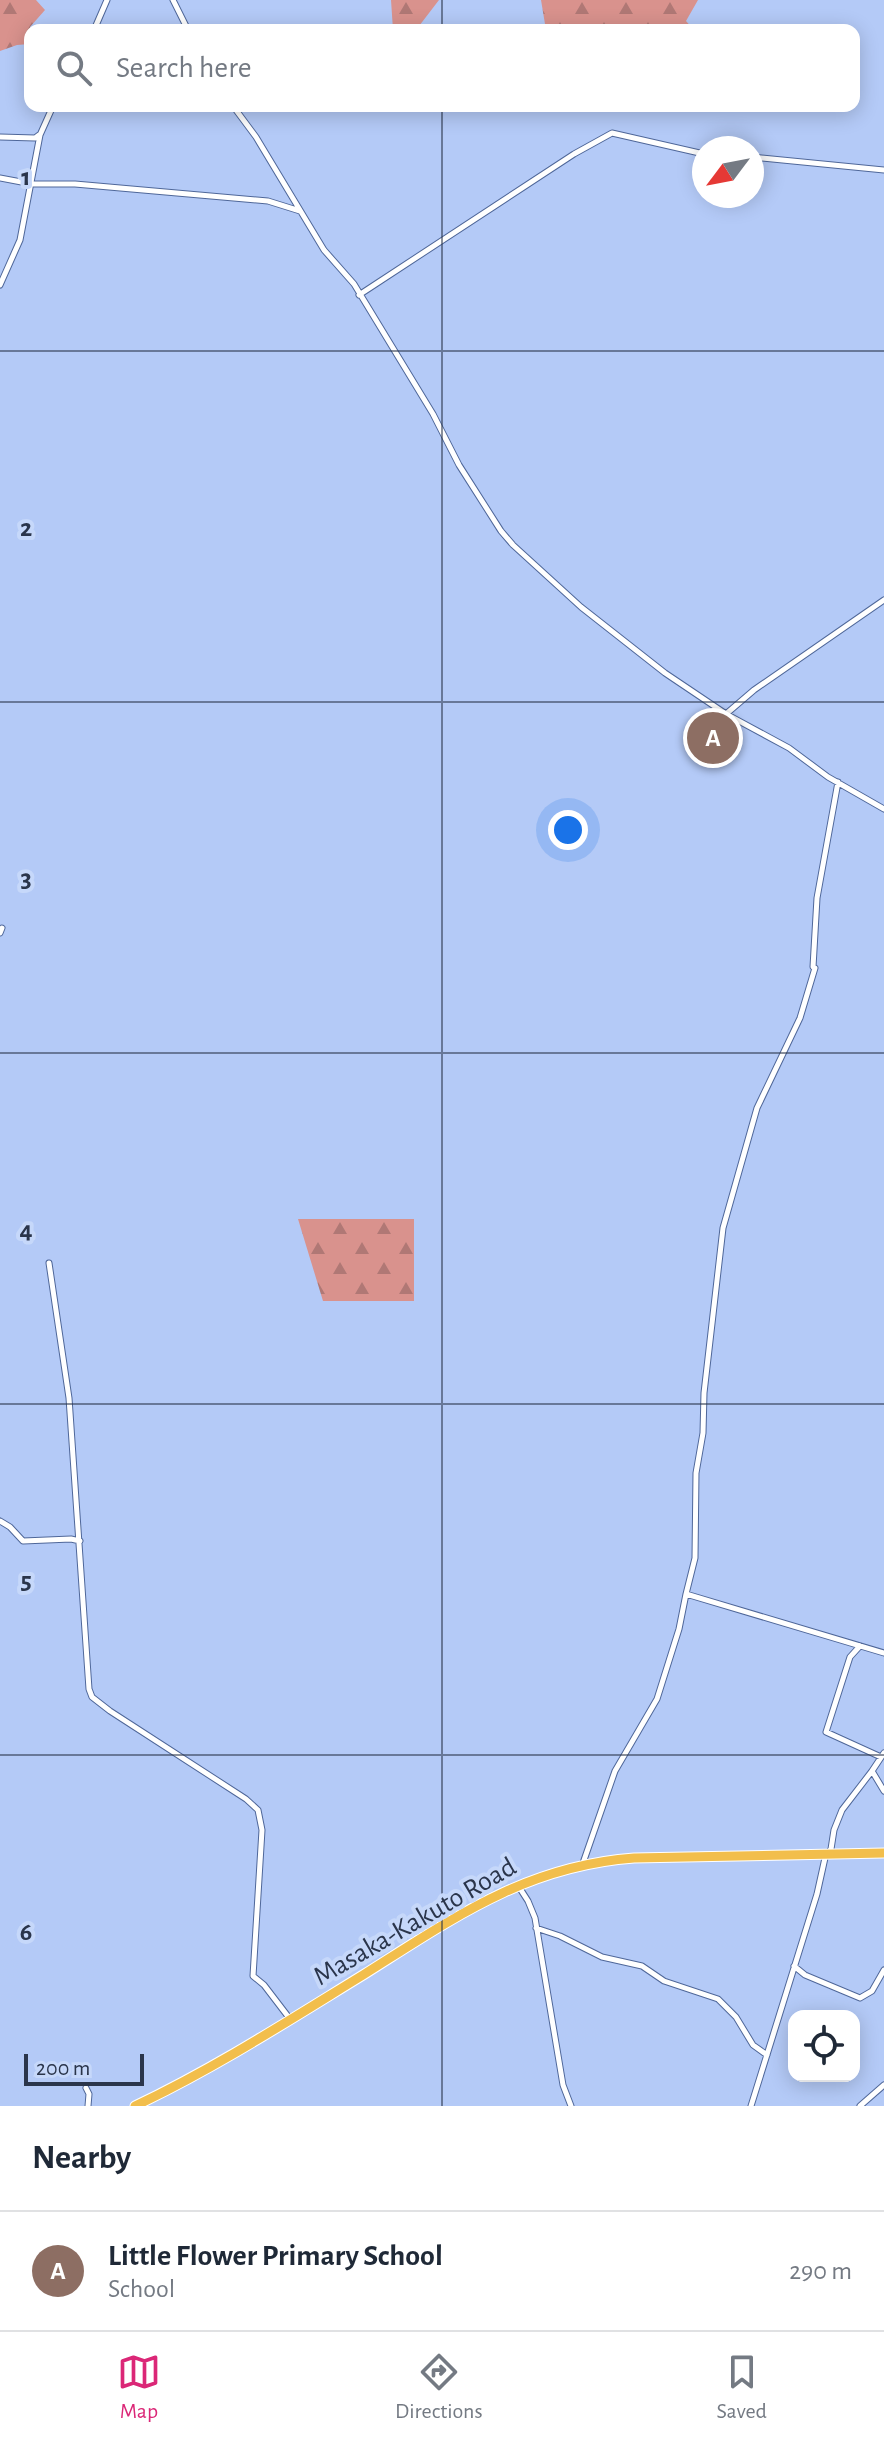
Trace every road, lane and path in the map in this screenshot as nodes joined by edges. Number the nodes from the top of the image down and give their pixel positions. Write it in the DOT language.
graph roads {
  1 [pos="107,0"];
  2 [pos="173,0"];
  3 [pos="97,24"];
  4 [pos="185,24"];
  5 [pos="50,112"];
  6 [pos="237,112"];
  7 [pos="40,135"];
  8 [pos="0,137"];
  9 [pos="692,151"];
  10 [pos="764,158"];
  11 [pos="884,170"];
  12 [pos="0,178"];
  13 [pos="32,184"];
  14 [pos="300,211"];
  15 [pos="0,285"];
  16 [pos="359,295"];
  17 [pos="884,600"];
  18 [pos="726,714"];
  19 [pos="838,782"];
  20 [pos="884,809"];
  21 [pos="49,1263"];
  22 [pos="0,1521"];
  23 [pos="80,1541"];
  24 [pos="686,1594"];
  25 [pos="860,1646"];
  26 [pos="884,1653"];
  27 [pos="883,1755"];
  28 [pos="872,1771"];
  29 [pos="884,1791"];
  30 [pos="884,1853"];
  31 [pos="827,1854"];
  32 [pos="583,1863"];
  33 [pos="517,1884"];
  34 [pos="536,1928"];
  35 [pos="794,1966"];
  36 [pos="884,1970"];
  37 [pos="291,2019"];
  38 [pos="767,2055"];
  39 [pos="884,2085"];
  40 [pos="86,2088"];
  41 [pos="88,2106"];
  42 [pos="135,2106"];
  43 [pos="571,2106"];
  44 [pos="751,2106"];
  45 [pos="860,2106"];
  1 -- 3 [label="street"];
  2 -- 4 [label="street"];
  5 -- 7 [label="street"];
  6 -- 14 [label="street"];
  7 -- 8 [label="street"];
  7 -- 13 [label="street"];
  9 -- 16 [label="street"];
  10 -- 11 [label="street"];
  12 -- 13 [label="street"];
  13 -- 14 [label="street"];
  13 -- 15 [label="street"];
  14 -- 16 [label="street"];
  16 -- 18 [label="street"];
  17 -- 18 [label="street"];
  18 -- 19 [label="street"];
  19 -- 20 [label="street"];
  19 -- 24 [label="street"];
  21 -- 23 [label="street"];
  22 -- 23 [label="street"];
  23 -- 37 [label="street"];
  24 -- 25 [label="street"];
  24 -- 32 [label="street"];
  25 -- 26 [label="street"];
  25 -- 27 [label="street"];
  27 -- 28 [label="street"];
  28 -- 29 [label="street"];
  28 -- 31 [label="street"];
  30 -- 31 [label="highway, Masaka-Kakuto Road"];
  31 -- 32 [label="highway, Masaka-Kakuto Road"];
  31 -- 35 [label="street"];
  32 -- 33 [label="highway, Masaka-Kakuto Road"];
  33 -- 34 [label="street"];
  33 -- 37 [label="highway, Masaka-Kakuto Road"];
  34 -- 38 [label="street"];
  34 -- 43 [label="street"];
  35 -- 36 [label="street"];
  35 -- 38 [label="street"];
  37 -- 42 [label="highway, Masaka-Kakuto Road"];
  38 -- 44 [label="street"];
  39 -- 45 [label="street"];
  40 -- 41 [label="street"];
}
